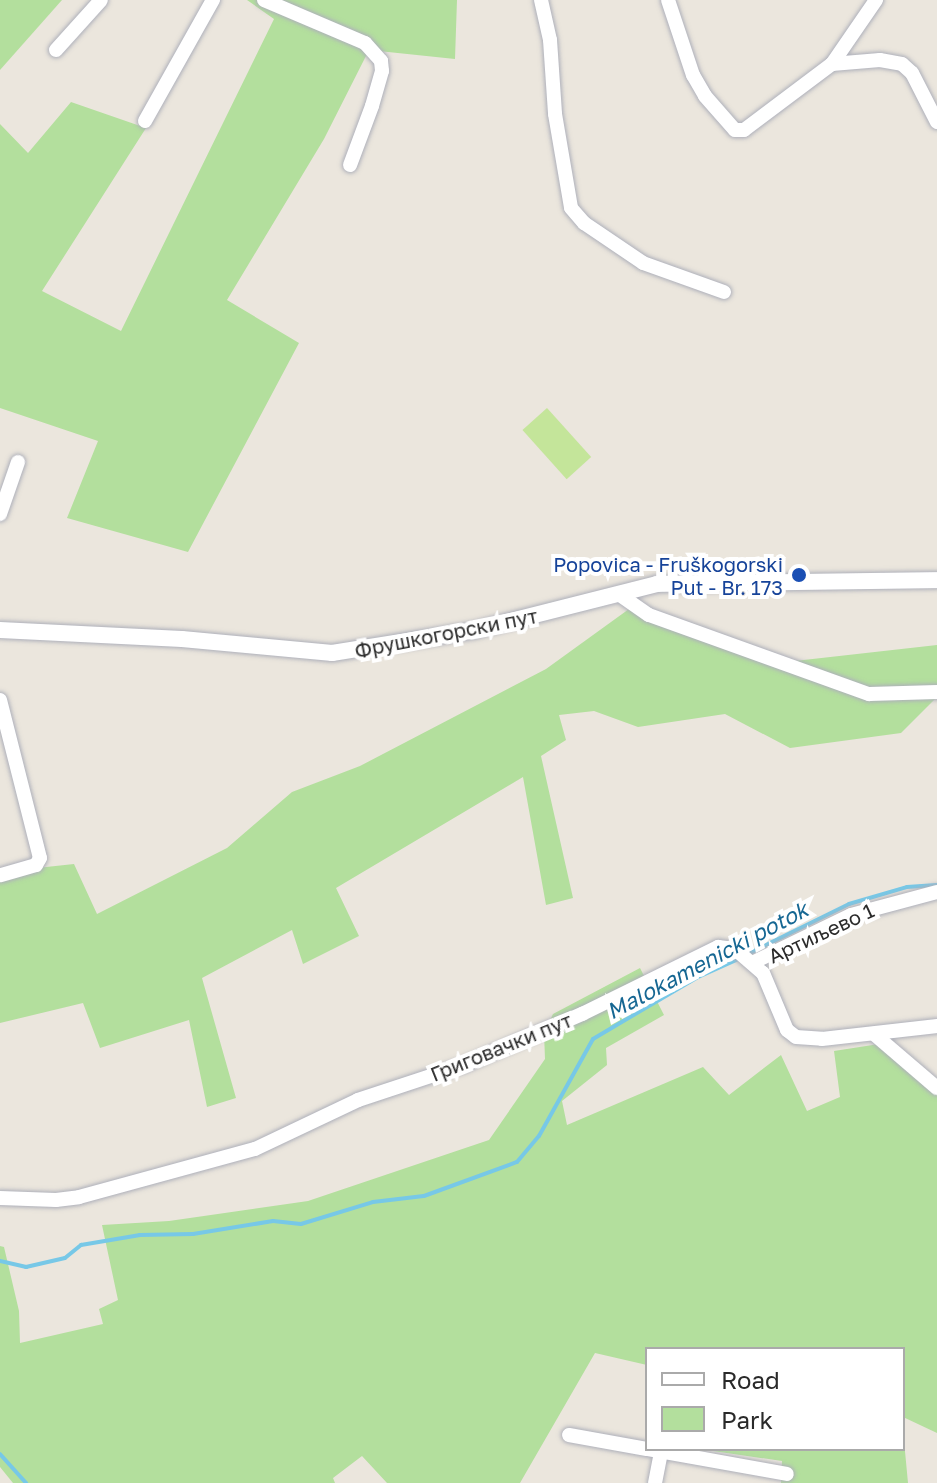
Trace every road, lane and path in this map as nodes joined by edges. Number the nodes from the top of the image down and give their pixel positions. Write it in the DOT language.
graph roads {
  1 [pos="101,0"];
  2 [pos="213,0"];
  3 [pos="264,0"];
  4 [pos="541,0"];
  5 [pos="668,0"];
  6 [pos="876,0"];
  7 [pos="56,50"];
  8 [pos="832,64"];
  9 [pos="145,121"];
  10 [pos="937,122"];
  11 [pos="350,165"];
  12 [pos="724,292"];
  13 [pos="18,462"];
  14 [pos="0,514"];
  15 [pos="937,580"];
  16 [pos="620,595"];
  17 [pos="0,630"];
  18 [pos="937,692"];
  19 [pos="0,700"];
  20 [pos="0,875"];
  21 [pos="937,892"];
  22 [pos="752,963"];
  23 [pos="937,1026"];
  24 [pos="874,1034"];
  25 [pos="937,1088"];
  26 [pos="0,1198"];
  27 [pos="569,1435"];
  28 [pos="645,1449"];
  29 [pos="652,1451"];
  30 [pos="658,1451"];
  31 [pos="787,1474"];
  32 [pos="655,1483"];
  1 -- 7 [label="street"];
  2 -- 9 [label="street"];
  3 -- 11 [label="street"];
  4 -- 12 [label="street"];
  5 -- 8 [label="street"];
  6 -- 8 [label="street"];
  8 -- 10 [label="street"];
  13 -- 14 [label="street"];
  15 -- 16 [label="street, Фрушкогорски пут"];
  16 -- 17 [label="street, Фрушкогорски пут"];
  16 -- 18 [label="street"];
  19 -- 20 [label="street"];
  21 -- 22 [label="street, Артиљево 1"];
  22 -- 24 [label="street, Григовачки пут"];
  22 -- 26 [label="street, Григовачки пут"];
  23 -- 24 [label="street"];
  24 -- 25 [label="street"];
  27 -- 28 [label="street"];
  29 -- 32 [label="street"];
  30 -- 31 [label="street"];
}
